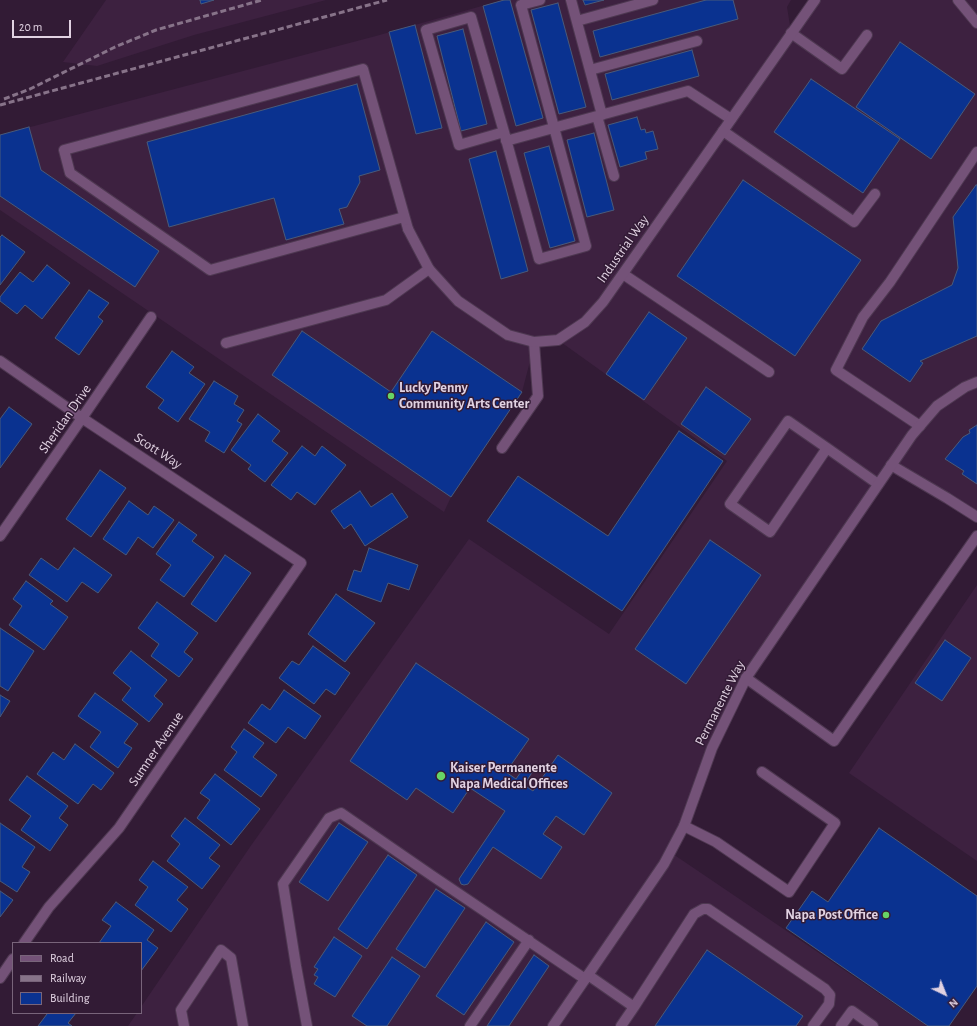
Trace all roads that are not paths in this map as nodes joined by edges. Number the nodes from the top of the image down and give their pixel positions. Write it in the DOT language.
graph roads {
  1 [pos="540,0"];
  2 [pos="571,0"];
  3 [pos="653,0"];
  4 [pos="815,0"];
  5 [pos="958,0"];
  6 [pos="576,21"];
  7 [pos="977,23"];
  8 [pos="791,33"];
  9 [pos="867,35"];
  10 [pos="697,41"];
  11 [pos="590,70"];
  12 [pos="600,116"];
  13 [pos="731,119"];
  14 [pos="554,128"];
  15 [pos="723,131"];
  16 [pos="505,137"];
  17 [pos="977,152"];
  18 [pos="614,176"];
  19 [pos="875,194"];
  20 [pos="404,217"];
  21 [pos="429,268"];
  22 [pos="623,274"];
  23 [pos="151,317"];
  24 [pos="534,342"];
  25 [pos="226,343"];
  26 [pos="0,361"];
  27 [pos="769,372"];
  28 [pos="977,382"];
  29 [pos="82,418"];
  30 [pos="920,426"];
  31 [pos="502,448"];
  32 [pos="827,448"];
  33 [pos="891,465"];
  34 [pos="878,484"];
  35 [pos="977,517"];
  36 [pos="0,536"];
  37 [pos="977,536"];
  38 [pos="301,563"];
  39 [pos="746,678"];
  40 [pos="762,772"];
  41 [pos="684,826"];
  42 [pos="529,940"];
  43 [pos="25,942"];
  44 [pos="12,960"];
  45 [pos="587,977"];
  46 [pos="0,978"];
  47 [pos="634,1007"];
  48 [pos="184,1026"];
  49 [pos="243,1026"];
  50 [pos="307,1026"];
  51 [pos="470,1026"];
  52 [pos="553,1026"];
  53 [pos="621,1026"];
  54 [pos="813,1026"];
  55 [pos="841,1026"];
  56 [pos="873,1026"];
  1 -- 14 [label="street"];
  2 -- 6 [label="street"];
  3 -- 6 [label="street"];
  4 -- 8 [label="street, Industrial Way"];
  5 -- 7 [label="street"];
  6 -- 11 [label="street"];
  8 -- 9 [label="street"];
  8 -- 13 [label="street, Industrial Way"];
  10 -- 11 [label="street"];
  11 -- 12 [label="street"];
  12 -- 13 [label="street"];
  12 -- 14 [label="street"];
  12 -- 18 [label="street"];
  13 -- 15 [label="street, Industrial Way"];
  14 -- 16 [label="street"];
  14 -- 16 [label="street"];
  15 -- 19 [label="street"];
  15 -- 22 [label="street, Industrial Way"];
  16 -- 16 [label="street"];
  17 -- 30 [label="street"];
  20 -- 20 [label="street, Industrial Way"];
  20 -- 21 [label="street, Industrial Way"];
  21 -- 24 [label="street, Industrial Way"];
  21 -- 25 [label="street"];
  22 -- 24 [label="street, Industrial Way"];
  22 -- 27 [label="street"];
  23 -- 29 [label="street, Sheridan Drive"];
  24 -- 31 [label="street"];
  26 -- 29 [label="street, Scott Way"];
  28 -- 30 [label="street, Permanente Way"];
  29 -- 36 [label="street, Sheridan Drive"];
  29 -- 38 [label="street, Scott Way"];
  30 -- 33 [label="street, Permanente Way"];
  32 -- 32 [label="street"];
  32 -- 34 [label="street"];
  33 -- 34 [label="street, Permanente Way"];
  33 -- 35 [label="street"];
  34 -- 39 [label="street, Permanente Way"];
  37 -- 39 [label="street"];
  38 -- 43 [label="street, Sumner Avenue"];
  39 -- 41 [label="street, Permanente Way"];
  40 -- 41 [label="street"];
  41 -- 45 [label="street, Permanente Way"];
  42 -- 45 [label="street"];
  42 -- 50 [label="street"];
  42 -- 51 [label="street"];
  44 -- 46 [label="street"];
  45 -- 47 [label="street"];
  45 -- 52 [label="street, Permanente Way"];
  47 -- 53 [label="street"];
  47 -- 54 [label="street"];
  48 -- 49 [label="street"];
  55 -- 56 [label="street"];
}
